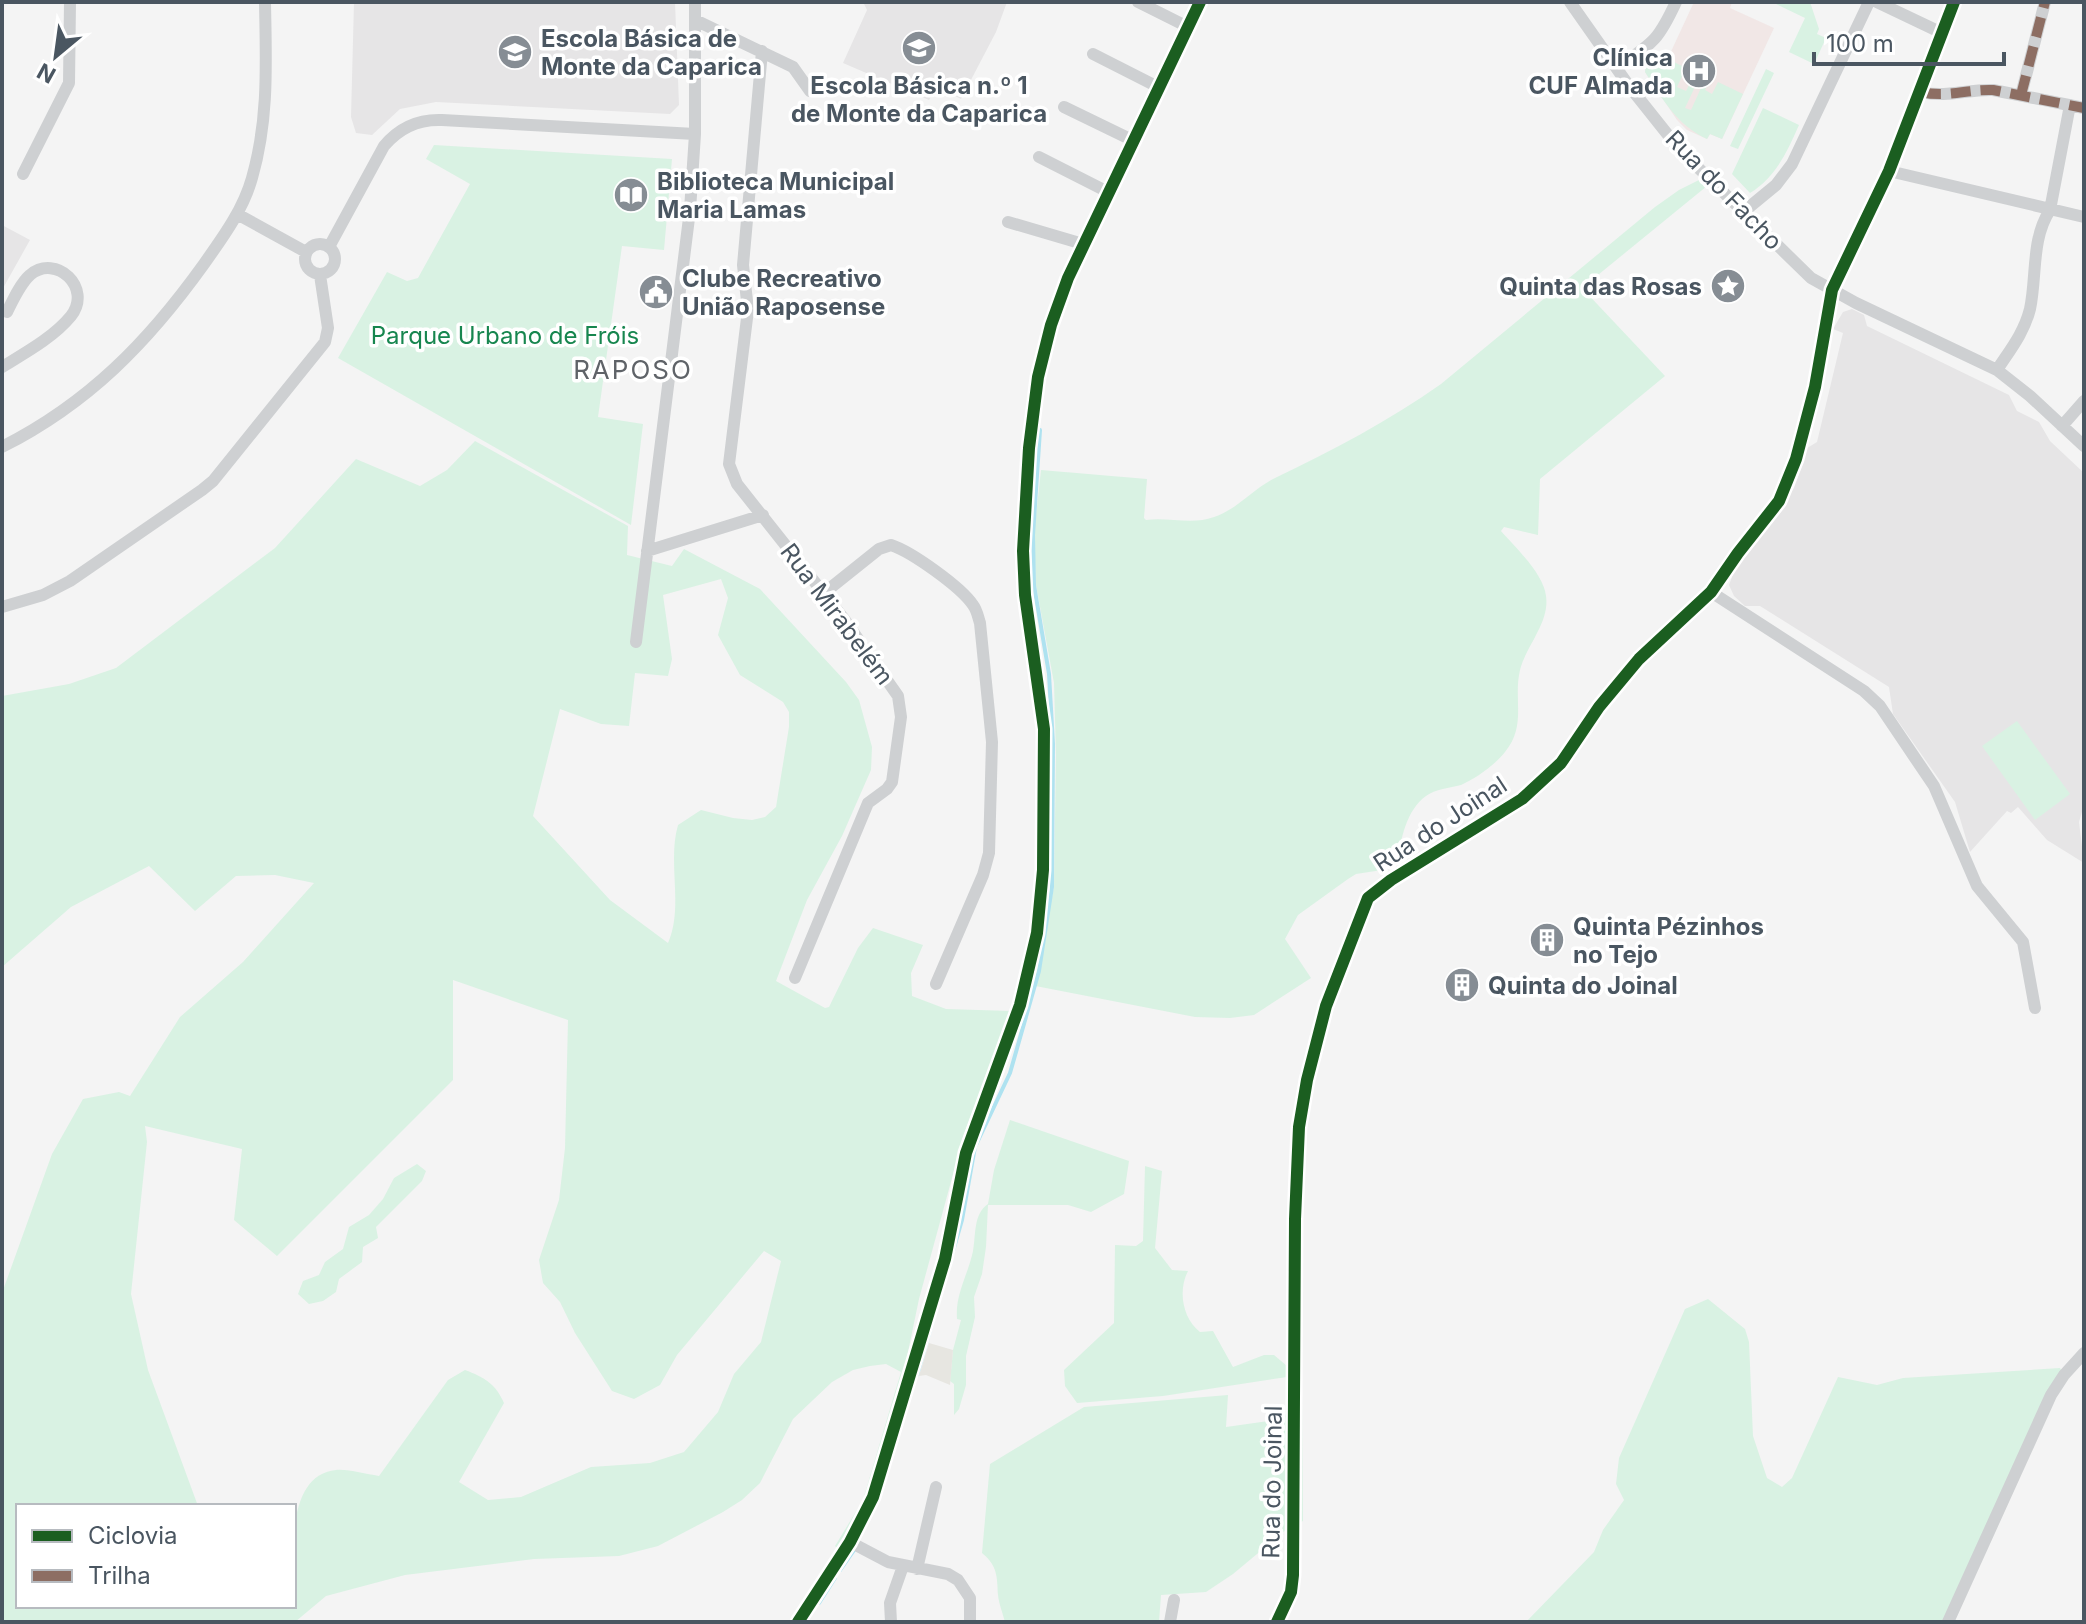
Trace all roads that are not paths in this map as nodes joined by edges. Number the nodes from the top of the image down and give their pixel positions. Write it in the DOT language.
graph roads {
  1 [pos="70,2"];
  2 [pos="265,2"];
  3 [pos="695,2"];
  4 [pos="1138,2"];
  5 [pos="1200,2"];
  6 [pos="1570,2"];
  7 [pos="1676,2"];
  8 [pos="1869,2"];
  9 [pos="1877,2"];
  10 [pos="1954,2"];
  11 [pos="2045,2"];
  12 [pos="695,20"];
  13 [pos="1188,27"];
  14 [pos="1942,33"];
  15 [pos="762,51"];
  16 [pos="1093,54"];
  17 [pos="1618,67"];
  18 [pos="1158,87"];
  19 [pos="810,91"];
  20 [pos="1921,92"];
  21 [pos="2021,95"];
  22 [pos="2080,106"];
  23 [pos="1064,107"];
  24 [pos="695,134"];
  25 [pos="1132,140"];
  26 [pos="1039,157"];
  27 [pos="1889,171"];
  28 [pos="23,174"];
  29 [pos="1108,192"];
  30 [pos="2050,210"];
  31 [pos="1742,213"];
  32 [pos="237,214"];
  33 [pos="2084,217"];
  34 [pos="1008,222"];
  35 [pos="1083,244"];
  36 [pos="329,247"];
  37 [pos="306,252"];
  38 [pos="320,275"];
  39 [pos="1832,290"];
  40 [pos="7,312"];
  41 [pos="2,367"];
  42 [pos="1997,370"];
  43 [pos="2084,401"];
  44 [pos="2062,426"];
  45 [pos="2,445"];
  46 [pos="2084,446"];
  47 [pos="763,515"];
  48 [pos="647,551"];
  49 [pos="1711,592"];
  50 [pos="824,593"];
  51 [pos="2,607"];
  52 [pos="636,642"];
  53 [pos="795,978"];
  54 [pos="936,984"];
  55 [pos="2035,1008"];
  56 [pos="2084,1353"];
  57 [pos="936,1487"];
  58 [pos="850,1542"];
  59 [pos="903,1566"];
  60 [pos="917,1569"];
  61 [pos="814,1597"];
  62 [pos="1174,1600"];
  63 [pos="798,1622"];
  64 [pos="810,1622"];
  65 [pos="891,1622"];
  66 [pos="970,1622"];
  67 [pos="1170,1622"];
  68 [pos="1277,1622"];
  69 [pos="1948,1622"];
  1 -- 28 [label="street"];
  2 -- 32 [label="street"];
  3 -- 12 [label="street"];
  4 -- 13 [label="street"];
  5 -- 13 [label="street"];
  6 -- 17 [label="street, Rua do Facho"];
  7 -- 17 [label="street"];
  8 -- 31 [label="street"];
  9 -- 14 [label="street"];
  10 -- 14 [label="street, Rua do Joinal"];
  11 -- 21 [label="street"];
  12 -- 15 [label="street"];
  12 -- 24 [label="street"];
  13 -- 18 [label="street"];
  14 -- 20 [label="street, Rua do Joinal"];
  15 -- 19 [label="street"];
  15 -- 47 [label="street, Rua Mirabelém"];
  16 -- 18 [label="street"];
  17 -- 31 [label="street, Rua do Facho"];
  18 -- 25 [label="street"];
  20 -- 21 [label="street"];
  20 -- 27 [label="street, Rua do Joinal"];
  21 -- 22 [label="street"];
  22 -- 30 [label="street"];
  23 -- 25 [label="street"];
  24 -- 36 [label="street"];
  24 -- 48 [label="street"];
  25 -- 29 [label="street"];
  26 -- 29 [label="street"];
  27 -- 30 [label="street"];
  27 -- 39 [label="street, Rua do Joinal"];
  29 -- 35 [label="street"];
  30 -- 33 [label="street"];
  30 -- 42 [label="street"];
  31 -- 39 [label="street, Rua do Facho"];
  32 -- 37 [label="street"];
  32 -- 45 [label="street"];
  34 -- 35 [label="street"];
  35 -- 58 [label="street"];
  36 -- 37 [label="street"];
  36 -- 38 [label="street"];
  37 -- 38 [label="street"];
  38 -- 51 [label="street"];
  39 -- 42 [label="street, Rua do Facho"];
  39 -- 49 [label="street, Rua do Joinal"];
  40 -- 41 [label="street"];
  42 -- 44 [label="street, Rua do Facho"];
  43 -- 44 [label="street"];
  44 -- 46 [label="street, Rua do Facho"];
  47 -- 48 [label="street"];
  47 -- 50 [label="street, Rua Mirabelém"];
  48 -- 52 [label="street"];
  49 -- 55 [label="street"];
  49 -- 68 [label="street, Rua do Joinal"];
  50 -- 53 [label="street, Rua Mirabelém"];
  50 -- 54 [label="street"];
  56 -- 69 [label="street"];
  57 -- 60 [label="street"];
  58 -- 59 [label="street"];
  58 -- 61 [label="street"];
  59 -- 60 [label="street"];
  59 -- 65 [label="street"];
  60 -- 66 [label="street"];
  61 -- 63 [label="street"];
  61 -- 64 [label="street"];
  62 -- 67 [label="street"];
}
